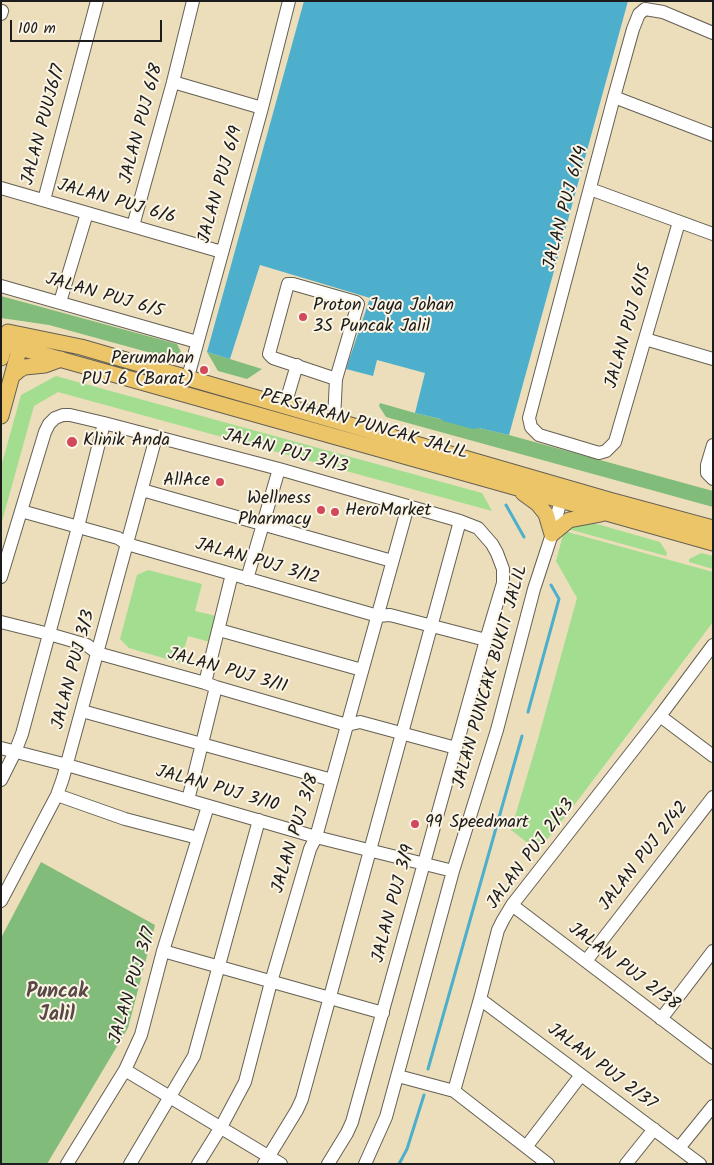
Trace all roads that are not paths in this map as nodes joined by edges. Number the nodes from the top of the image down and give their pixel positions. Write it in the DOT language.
graph roads {
  1 [pos="96,1"];
  2 [pos="193,1"];
  3 [pos="289,1"];
  4 [pos="713,33"];
  5 [pos="173,82"];
  6 [pos="614,97"];
  7 [pos="262,108"];
  8 [pos="713,135"];
  9 [pos="1,188"];
  10 [pos="590,189"];
  11 [pos="44,200"];
  12 [pos="87,213"];
  13 [pos="679,222"];
  14 [pos="133,226"];
  15 [pos="713,234"];
  16 [pos="222,252"];
  17 [pos="1,286"];
  18 [pos="60,302"];
  19 [pos="644,339"];
  20 [pos="9,341"];
  21 [pos="197,342"];
  22 [pos="61,359"];
  23 [pos="713,359"];
  24 [pos="297,365"];
  25 [pos="12,376"];
  26 [pos="188,377"];
  27 [pos="336,379"];
  28 [pos="285,406"];
  29 [pos="1,416"];
  30 [pos="334,420"];
  31 [pos="104,424"];
  32 [pos="156,437"];
  33 [pos="615,442"];
  34 [pos="713,445"];
  35 [pos="279,469"];
  36 [pos="713,479"];
  37 [pos="516,488"];
  38 [pos="142,490"];
  39 [pos="563,494"];
  40 [pos="408,506"];
  41 [pos="21,512"];
  42 [pos="605,513"];
  43 [pos="460,521"];
  44 [pos="263,524"];
  45 [pos="78,527"];
  46 [pos="713,528"];
  47 [pos="552,534"];
  48 [pos="485,536"];
  49 [pos="127,544"];
  50 [pos="713,544"];
  51 [pos="392,561"];
  52 [pos="232,574"];
  53 [pos="1,577"];
  54 [pos="247,579"];
  55 [pos="378,616"];
  56 [pos="1,622"];
  57 [pos="431,625"];
  58 [pos="219,630"];
  59 [pos="49,634"];
  60 [pos="486,640"];
  61 [pos="713,645"];
  62 [pos="97,653"];
  63 [pos="362,670"];
  64 [pos="211,685"];
  65 [pos="82,712"];
  66 [pos="660,716"];
  67 [pos="347,725"];
  68 [pos="402,734"];
  69 [pos="202,744"];
  70 [pos="1,748"];
  71 [pos="456,748"];
  72 [pos="16,752"];
  73 [pos="713,756"];
  74 [pos="67,766"];
  75 [pos="1,780"];
  76 [pos="332,780"];
  77 [pos="57,795"];
  78 [pos="713,797"];
  79 [pos="188,800"];
  80 [pos="208,806"];
  81 [pos="259,820"];
  82 [pos="316,837"];
  83 [pos="198,838"];
  84 [pos="370,850"];
  85 [pos="423,864"];
  86 [pos="453,871"];
  87 [pos="1,902"];
  88 [pos="512,905"];
  89 [pos="163,951"];
  90 [pos="713,951"];
  91 [pos="586,962"];
  92 [pos="219,967"];
  93 [pos="271,982"];
  94 [pos="329,998"];
  95 [pos="480,999"];
  96 [pos="383,1013"];
  97 [pos="661,1018"];
  98 [pos="713,1058"];
  99 [pos="125,1070"];
  100 [pos="581,1075"];
  101 [pos="398,1076"];
  102 [pos="454,1091"];
  103 [pos="170,1097"];
  104 [pos="713,1106"];
  105 [pos="220,1127"];
  106 [pos="654,1129"];
  107 [pos="526,1147"];
  108 [pos="679,1148"];
  109 [pos="267,1160"];
  110 [pos="547,1163"];
  111 [pos="67,1164"];
  112 [pos="130,1164"];
  113 [pos="198,1164"];
  114 [pos="281,1164"];
  115 [pos="328,1164"];
  116 [pos="365,1164"];
  117 [pos="626,1164"];
  118 [pos="700,1164"];
  1 -- 11 [label="street, JALAN PUUJ6/7"];
  2 -- 5 [label="street, JALAN PUJ 6/8"];
  3 -- 7 [label="street, JALAN PUJ 6/9"];
  4 -- 6 [label="street, JALAN PUJ 6/14"];
  5 -- 7 [label="street"];
  5 -- 14 [label="street, JALAN PUJ 6/8"];
  6 -- 8 [label="street"];
  6 -- 10 [label="street, JALAN PUJ 6/14"];
  7 -- 16 [label="street, JALAN PUJ 6/9"];
  9 -- 11 [label="street, JALAN PUJ 6/6"];
  10 -- 13 [label="street"];
  10 -- 33 [label="street, JALAN PUJ 6/14"];
  11 -- 12 [label="street, JALAN PUJ 6/6"];
  12 -- 14 [label="street, JALAN PUJ 6/6"];
  12 -- 18 [label="street"];
  13 -- 15 [label="street"];
  13 -- 19 [label="street, JALAN PUJ 6/15"];
  14 -- 16 [label="street, JALAN PUJ 6/6"];
  16 -- 21 [label="street, JALAN PUJ 6/9"];
  17 -- 18 [label="street, JALAN PUJ 6/5"];
  18 -- 21 [label="street, JALAN PUJ 6/5"];
  19 -- 23 [label="street"];
  19 -- 33 [label="street, JALAN PUJ 6/15"];
  20 -- 22 [label="main road, PERSIARAN PUNCAK JALIL"];
  20 -- 25 [label="main road"];
  20 -- 26 [label="main road, PERSIARAN PUNCAK JALIL"];
  21 -- 26 [label="street, JALAN PUJ 6/9"];
  22 -- 25 [label="main road"];
  22 -- 37 [label="main road, PERSIARAN PUNCAK JALIL"];
  24 -- 27 [label="street"];
  24 -- 27 [label="street"];
  24 -- 28 [label="street"];
  25 -- 29 [label="main road"];
  26 -- 28 [label="main road, PERSIARAN PUNCAK JALIL"];
  27 -- 30 [label="street"];
  28 -- 30 [label="main road, PERSIARAN PUNCAK JALIL"];
  30 -- 39 [label="main road, PERSIARAN PUNCAK JALIL"];
  31 -- 32 [label="street, JALAN PUJ 3/13"];
  31 -- 41 [label="street, JALAN PUJ 3/13"];
  31 -- 45 [label="street"];
  32 -- 35 [label="street, JALAN PUJ 3/13"];
  32 -- 38 [label="street, JALAN PUJ 3/3"];
  34 -- 36 [label="street"];
  35 -- 40 [label="street, JALAN PUJ 3/13"];
  35 -- 44 [label="street"];
  37 -- 39 [label="main road, PERSIARAN PUNCAK JALIL"];
  37 -- 47 [label="main road"];
  38 -- 44 [label="street"];
  38 -- 49 [label="street, JALAN PUJ 3/3"];
  39 -- 42 [label="main road, PERSIARAN PUNCAK JALIL"];
  39 -- 46 [label="main road, PERSIARAN PUNCAK JALIL"];
  39 -- 47 [label="street, JALAN PUNCAK BUKIT JALIL"];
  40 -- 43 [label="street, JALAN PUJ 3/13"];
  40 -- 51 [label="street, JALAN PUJ 3/8"];
  41 -- 45 [label="street, JALAN PUJ 3/12"];
  41 -- 53 [label="street"];
  42 -- 47 [label="main road"];
  42 -- 50 [label="main road, PERSIARAN PUNCAK JALIL"];
  43 -- 48 [label="street, JALAN PUJ 3/13"];
  43 -- 57 [label="street"];
  44 -- 51 [label="street"];
  44 -- 54 [label="street"];
  45 -- 49 [label="street, JALAN PUJ 3/12"];
  45 -- 59 [label="street"];
  47 -- 86 [label="street, JALAN PUNCAK BUKIT JALIL"];
  48 -- 60 [label="street, JALAN PUJ 3/9"];
  49 -- 52 [label="street, JALAN PUJ 3/12"];
  49 -- 62 [label="street, JALAN PUJ 3/3"];
  51 -- 55 [label="street, JALAN PUJ 3/8"];
  52 -- 54 [label="street, JALAN PUJ 3/12"];
  52 -- 58 [label="street"];
  54 -- 55 [label="street, JALAN PUJ 3/12"];
  55 -- 57 [label="street, JALAN PUJ 3/12"];
  55 -- 63 [label="street, JALAN PUJ 3/8"];
  56 -- 59 [label="street, JALAN PUJ 3/11"];
  57 -- 60 [label="street, JALAN PUJ 3/12"];
  57 -- 68 [label="street"];
  58 -- 63 [label="street"];
  58 -- 64 [label="street"];
  59 -- 62 [label="street, JALAN PUJ 3/11"];
  59 -- 72 [label="street"];
  60 -- 71 [label="street, JALAN PUJ 3/9"];
  61 -- 66 [label="street, JALAN PUJ 2/43"];
  62 -- 64 [label="street, JALAN PUJ 3/11"];
  62 -- 65 [label="street, JALAN PUJ 3/3"];
  63 -- 67 [label="street, JALAN PUJ 3/8"];
  64 -- 67 [label="street, JALAN PUJ 3/11"];
  64 -- 69 [label="street"];
  65 -- 69 [label="street"];
  65 -- 74 [label="street, JALAN PUJ 3/3"];
  66 -- 73 [label="street"];
  66 -- 88 [label="street, JALAN PUJ 2/43"];
  67 -- 68 [label="street, JALAN PUJ 3/11"];
  67 -- 76 [label="street, JALAN PUJ 3/8"];
  68 -- 71 [label="street, JALAN PUJ 3/11"];
  68 -- 84 [label="street"];
  69 -- 76 [label="street"];
  69 -- 79 [label="street"];
  70 -- 72 [label="street, JALAN PUJ 3/10"];
  71 -- 85 [label="street, JALAN PUJ 3/9"];
  72 -- 74 [label="street, JALAN PUJ 3/10"];
  72 -- 75 [label="street"];
  74 -- 77 [label="street, JALAN PUJ 3/3"];
  74 -- 79 [label="street, JALAN PUJ 3/10"];
  76 -- 82 [label="street, JALAN PUJ 3/8"];
  77 -- 83 [label="street"];
  77 -- 87 [label="street, JALAN PUJ 3/3"];
  78 -- 91 [label="street, JALAN PUJ 2/42"];
  79 -- 80 [label="street, JALAN PUJ 3/10"];
  80 -- 81 [label="street, JALAN PUJ 3/10"];
  80 -- 83 [label="street, JALAN PUJ 3/7"];
  81 -- 82 [label="street, JALAN PUJ 3/10"];
  81 -- 92 [label="street"];
  82 -- 84 [label="street, JALAN PUJ 3/10"];
  82 -- 93 [label="street, JALAN PUJ 3/8"];
  83 -- 89 [label="street, JALAN PUJ 3/7"];
  84 -- 85 [label="street, JALAN PUJ 3/10"];
  84 -- 94 [label="street"];
  85 -- 86 [label="street, JALAN PUJ 3/10"];
  85 -- 96 [label="street, JALAN PUJ 3/9"];
  86 -- 101 [label="street, JALAN PUNCAK BUKIT JALIL"];
  88 -- 91 [label="street, JALAN PUJ 2/38"];
  88 -- 95 [label="street, JALAN PUJ 2/43"];
  89 -- 92 [label="street"];
  89 -- 99 [label="street, JALAN PUJ 3/7"];
  90 -- 97 [label="street"];
  91 -- 97 [label="street, JALAN PUJ 2/38"];
  92 -- 93 [label="street"];
  92 -- 103 [label="street"];
  93 -- 94 [label="street"];
  93 -- 105 [label="street, JALAN PUJ 3/8"];
  94 -- 96 [label="street"];
  94 -- 109 [label="street"];
  95 -- 100 [label="street, JALAN PUJ 2/37"];
  95 -- 102 [label="street, JALAN PUJ 2/43"];
  96 -- 115 [label="street, JALAN PUJ 3/9"];
  97 -- 98 [label="street, JALAN PUJ 2/38"];
  99 -- 103 [label="street"];
  99 -- 111 [label="street, JALAN PUJ 3/7"];
  100 -- 106 [label="street, JALAN PUJ 2/37"];
  100 -- 107 [label="street"];
  101 -- 102 [label="street"];
  101 -- 116 [label="street, JALAN PUNCAK BUKIT JALIL"];
  102 -- 107 [label="street"];
  103 -- 105 [label="street"];
  103 -- 112 [label="street"];
  104 -- 108 [label="street"];
  105 -- 109 [label="street"];
  105 -- 113 [label="street, JALAN PUJ 3/8"];
  106 -- 108 [label="street, JALAN PUJ 2/37"];
  106 -- 117 [label="street"];
  107 -- 110 [label="street"];
  108 -- 118 [label="street, JALAN PUJ 2/37"];
  109 -- 114 [label="street"];
}
